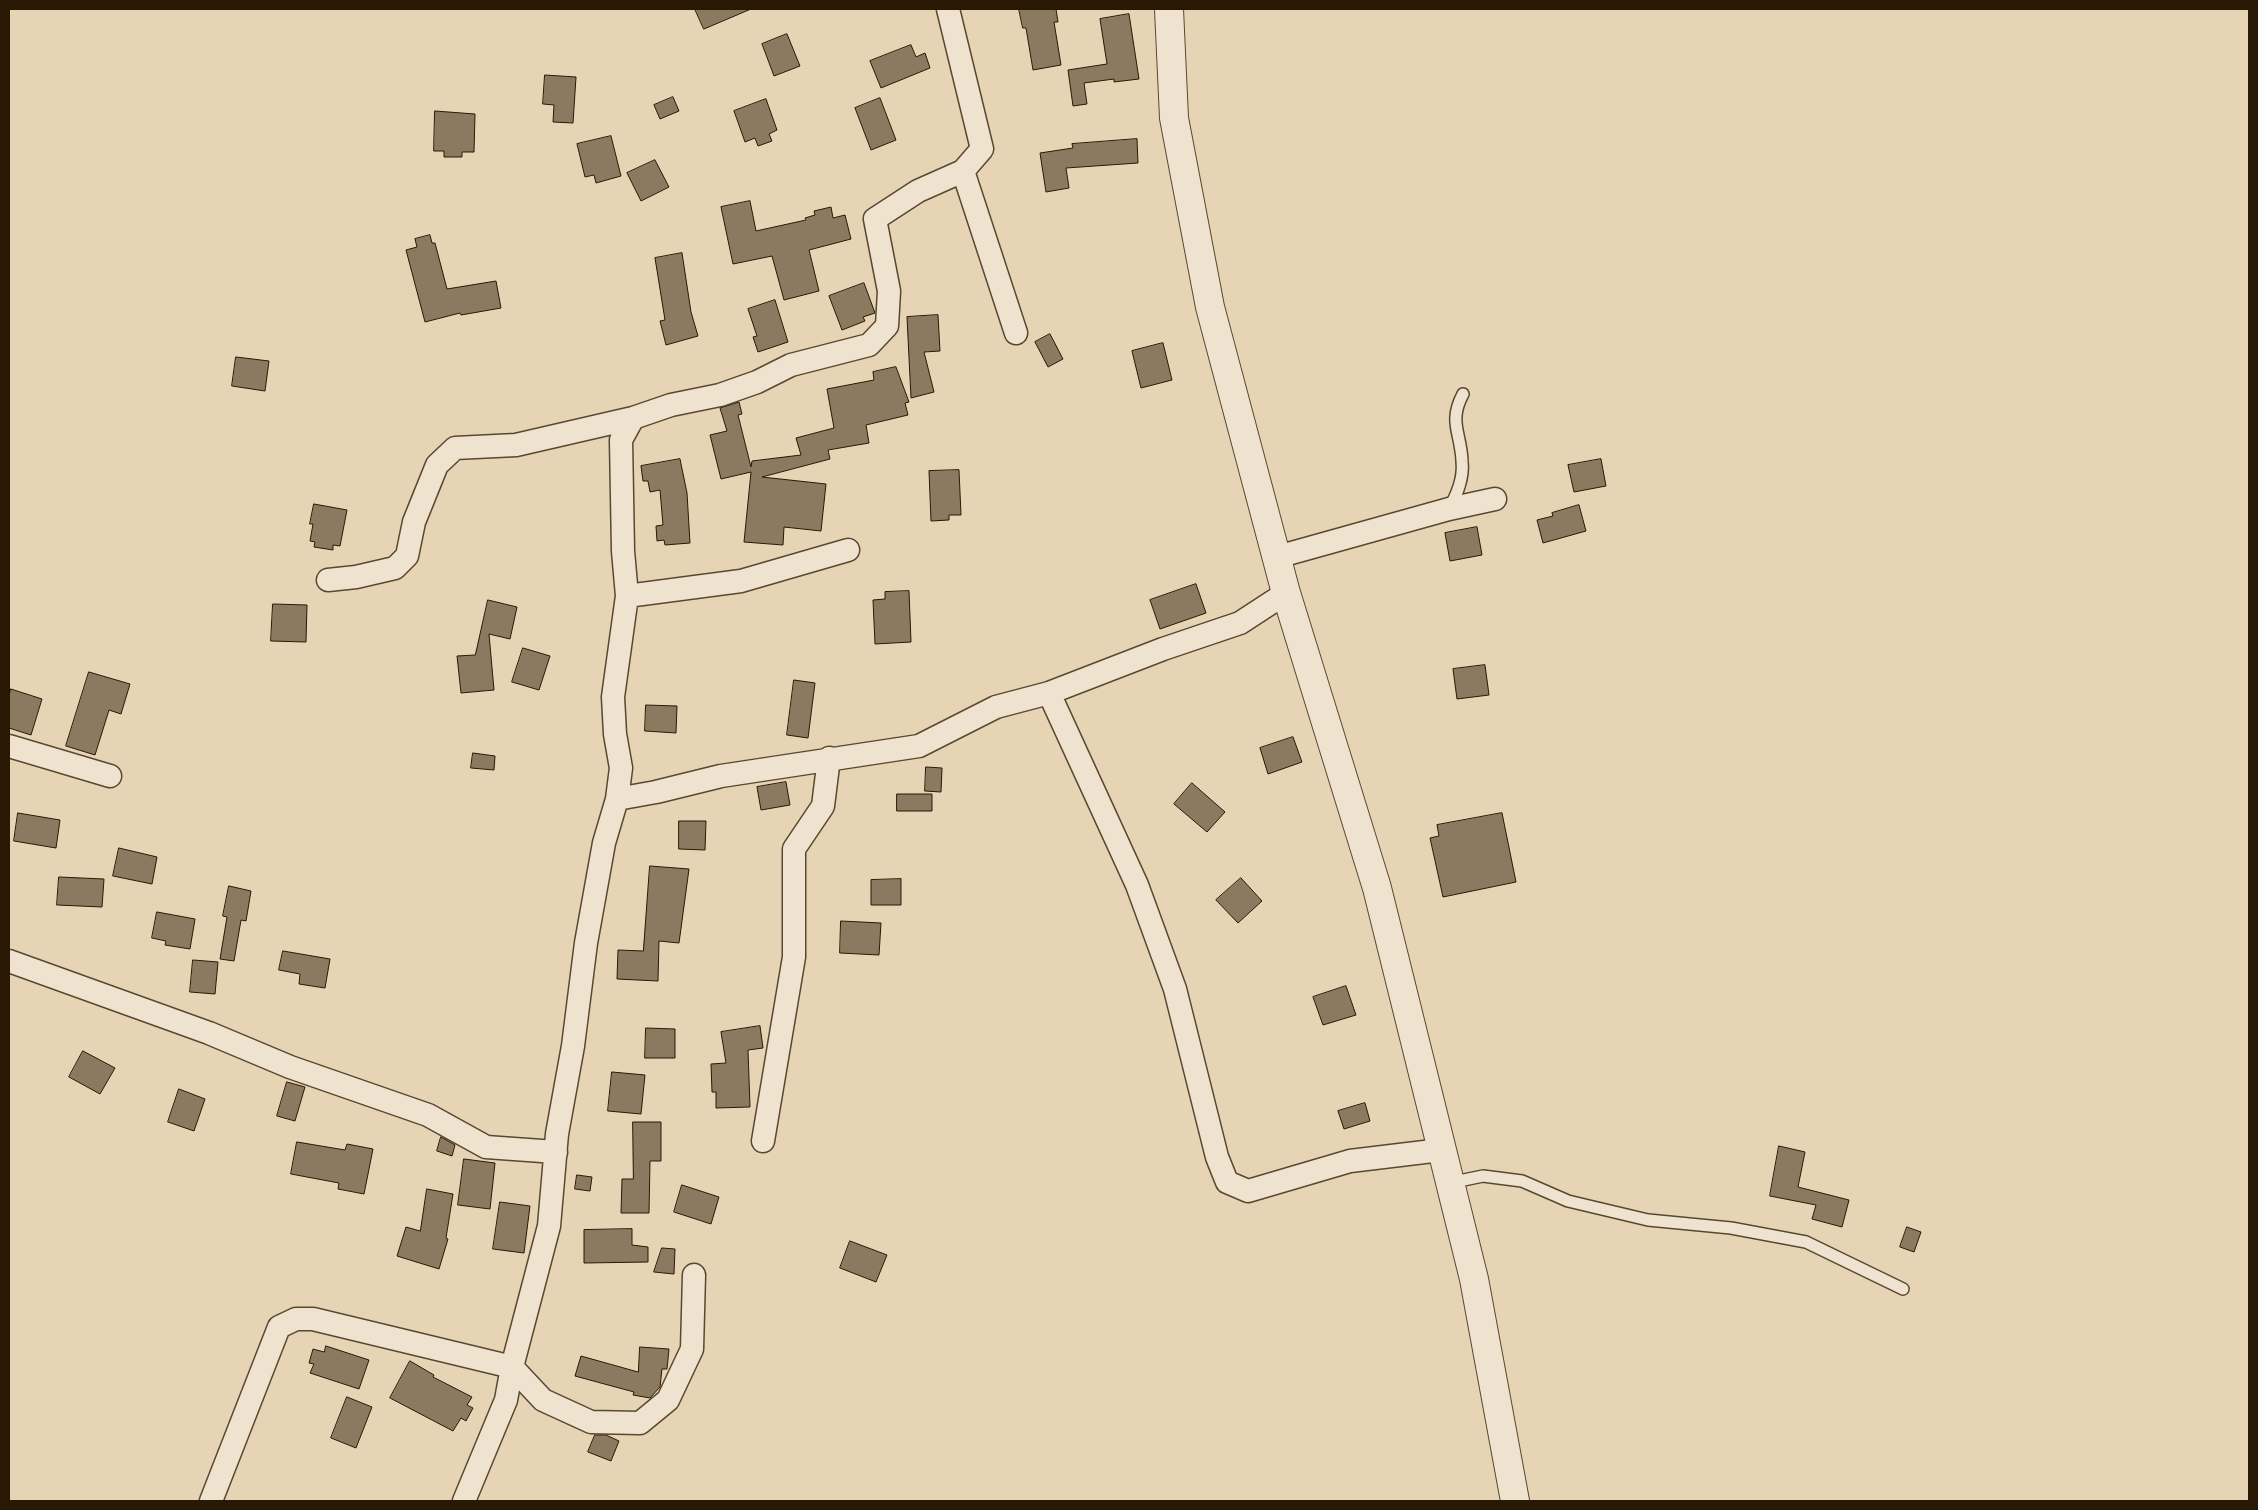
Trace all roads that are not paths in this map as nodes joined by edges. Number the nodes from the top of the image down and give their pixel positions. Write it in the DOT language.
graph roads {
  1 [pos="948,9"];
  2 [pos="1168,9"];
  3 [pos="963,171"];
  4 [pos="1016,332"];
  5 [pos="1462,394"];
  6 [pos="633,418"];
  7 [pos="1495,499"];
  8 [pos="1449,509"];
  9 [pos="848,550"];
  10 [pos="1277,557"];
  11 [pos="328,580"];
  12 [pos="1286,593"];
  13 [pos="627,596"];
  14 [pos="1049,693"];
  15 [pos="9,746"];
  16 [pos="829,758"];
  17 [pos="110,776"];
  18 [pos="617,799"];
  19 [pos="9,961"];
  20 [pos="763,1141"];
  21 [pos="1441,1150"];
  22 [pos="556,1152"];
  23 [pos="1449,1182"];
  24 [pos="694,1274"];
  25 [pos="1903,1289"];
  26 [pos="512,1367"];
  27 [pos="211,1501"];
  28 [pos="464,1501"];
  29 [pos="1515,1501"];
  1 -- 3 [label="street"];
  2 -- 10 [label="street"];
  3 -- 4 [label="street"];
  3 -- 6 [label="street"];
  5 -- 8 [label="lane"];
  6 -- 11 [label="street"];
  6 -- 13 [label="street"];
  7 -- 8 [label="street"];
  8 -- 10 [label="street"];
  9 -- 13 [label="street"];
  10 -- 12 [label="street"];
  12 -- 14 [label="street"];
  12 -- 21 [label="street"];
  13 -- 18 [label="street"];
  14 -- 16 [label="street"];
  14 -- 21 [label="street"];
  15 -- 17 [label="street"];
  16 -- 18 [label="street"];
  16 -- 20 [label="street"];
  18 -- 22 [label="street"];
  19 -- 22 [label="street"];
  21 -- 23 [label="street"];
  22 -- 26 [label="street"];
  23 -- 25 [label="lane"];
  23 -- 29 [label="street"];
  24 -- 26 [label="street"];
  26 -- 27 [label="street"];
  26 -- 28 [label="street"];
}
